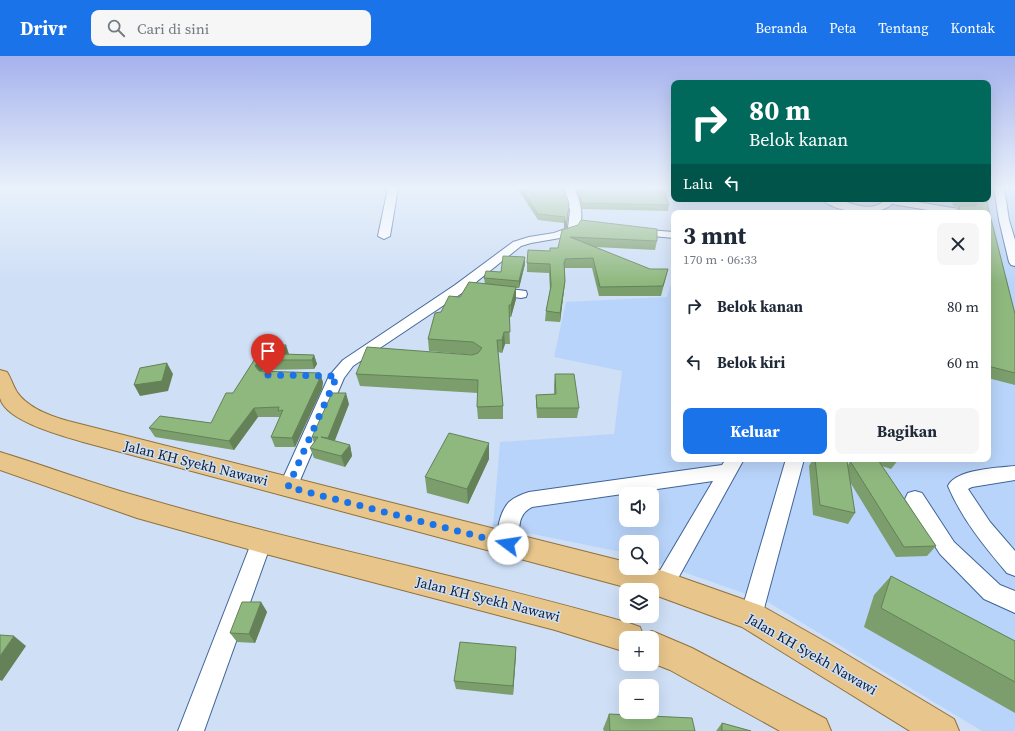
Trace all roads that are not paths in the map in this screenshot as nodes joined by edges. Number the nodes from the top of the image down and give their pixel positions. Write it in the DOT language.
graph roads {
  1 [pos="387,220"];
  2 [pos="579,220"];
  3 [pos="1005,224"];
  4 [pos="621,230"];
  5 [pos="671,235"];
  6 [pos="384,236"];
  7 [pos="1015,262"];
  8 [pos="460,288"];
  9 [pos="521,294"];
  10 [pos="365,353"];
  11 [pos="388,355"];
  12 [pos="0,377"];
  13 [pos="0,461"];
  14 [pos="794,462"];
  15 [pos="732,465"];
  16 [pos="1015,473"];
  17 [pos="288,487"];
  18 [pos="915,499"];
  19 [pos="262,541"];
  20 [pos="508,544"];
  21 [pos="1015,566"];
  22 [pos="663,584"];
  23 [pos="1015,602"];
  24 [pos="751,616"];
  25 [pos="619,635"];
  26 [pos="659,650"];
  27 [pos="191,731"];
  28 [pos="814,731"];
  29 [pos="942,731"];
  1 -- 6 [label="street"];
  2 -- 8 [label="street"];
  3 -- 7 [label="street"];
  4 -- 5 [label="street"];
  8 -- 9 [label="street"];
  8 -- 10 [label="street"];
  10 -- 11 [label="street"];
  10 -- 17 [label="street"];
  12 -- 17 [label="main road, Jalan KH Syekh Nawawi"];
  13 -- 19 [label="main road, Jalan KH Syekh Nawawi"];
  14 -- 24 [label="street"];
  15 -- 20 [label="street"];
  15 -- 22 [label="street"];
  16 -- 21 [label="street"];
  17 -- 20 [label="main road, Jalan KH Syekh Nawawi"];
  18 -- 23 [label="street"];
  19 -- 25 [label="main road, Jalan KH Syekh Nawawi"];
  19 -- 27 [label="street"];
  20 -- 22 [label="main road, Jalan KH Syekh Nawawi"];
  22 -- 24 [label="main road, Jalan KH Syekh Nawawi"];
  24 -- 29 [label="main road, Jalan KH Syekh Nawawi"];
  26 -- 28 [label="main road"];
}
